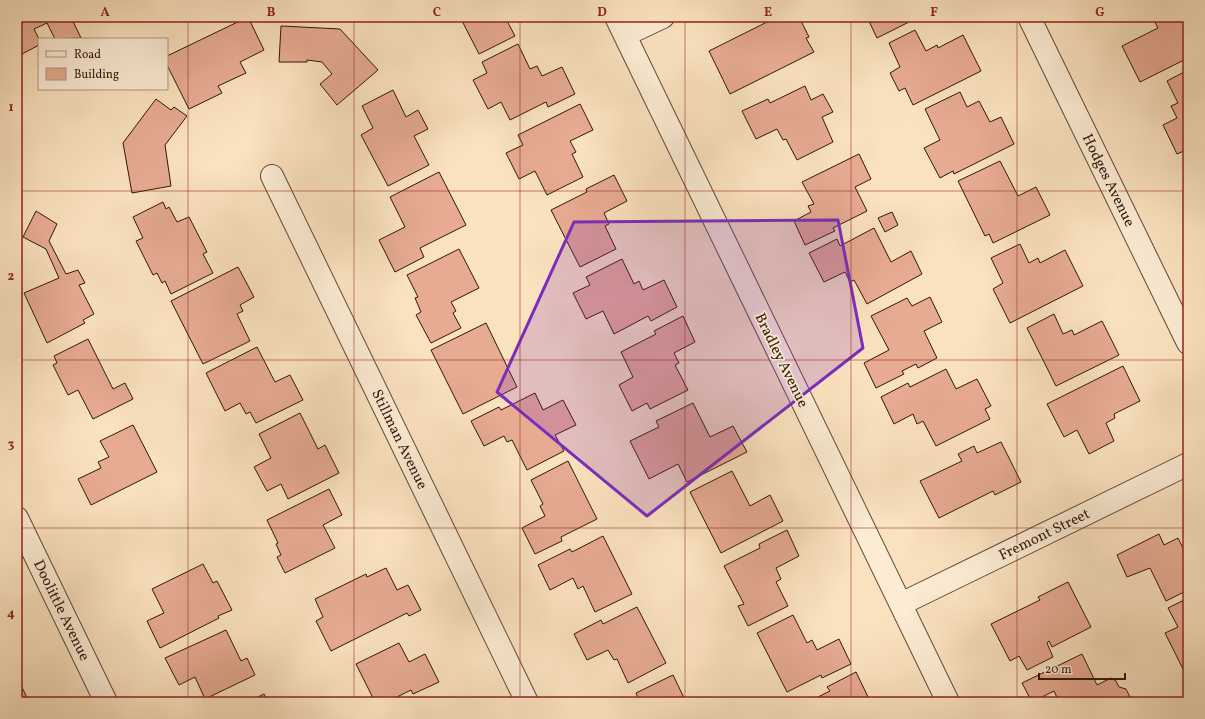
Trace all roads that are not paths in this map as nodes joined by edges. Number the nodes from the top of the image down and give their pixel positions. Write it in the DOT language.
graph roads {
  1 [pos="663,17"];
  2 [pos="1030,17"];
  3 [pos="620,26"];
  4 [pos="272,176"];
  5 [pos="1188,343"];
  6 [pos="1188,464"];
  7 [pos="17,518"];
  8 [pos="901,604"];
  9 [pos="106,702"];
  10 [pos="527,702"];
  11 [pos="948,702"];
  1 -- 3 [label="street"];
  2 -- 5 [label="street, Hodges Avenue"];
  3 -- 8 [label="street, Bradley Avenue"];
  4 -- 10 [label="street, Stillman Avenue"];
  6 -- 8 [label="street, Fremont Street"];
  7 -- 9 [label="street, Doolittle Avenue"];
  8 -- 11 [label="street, Bradley Avenue"];
}
